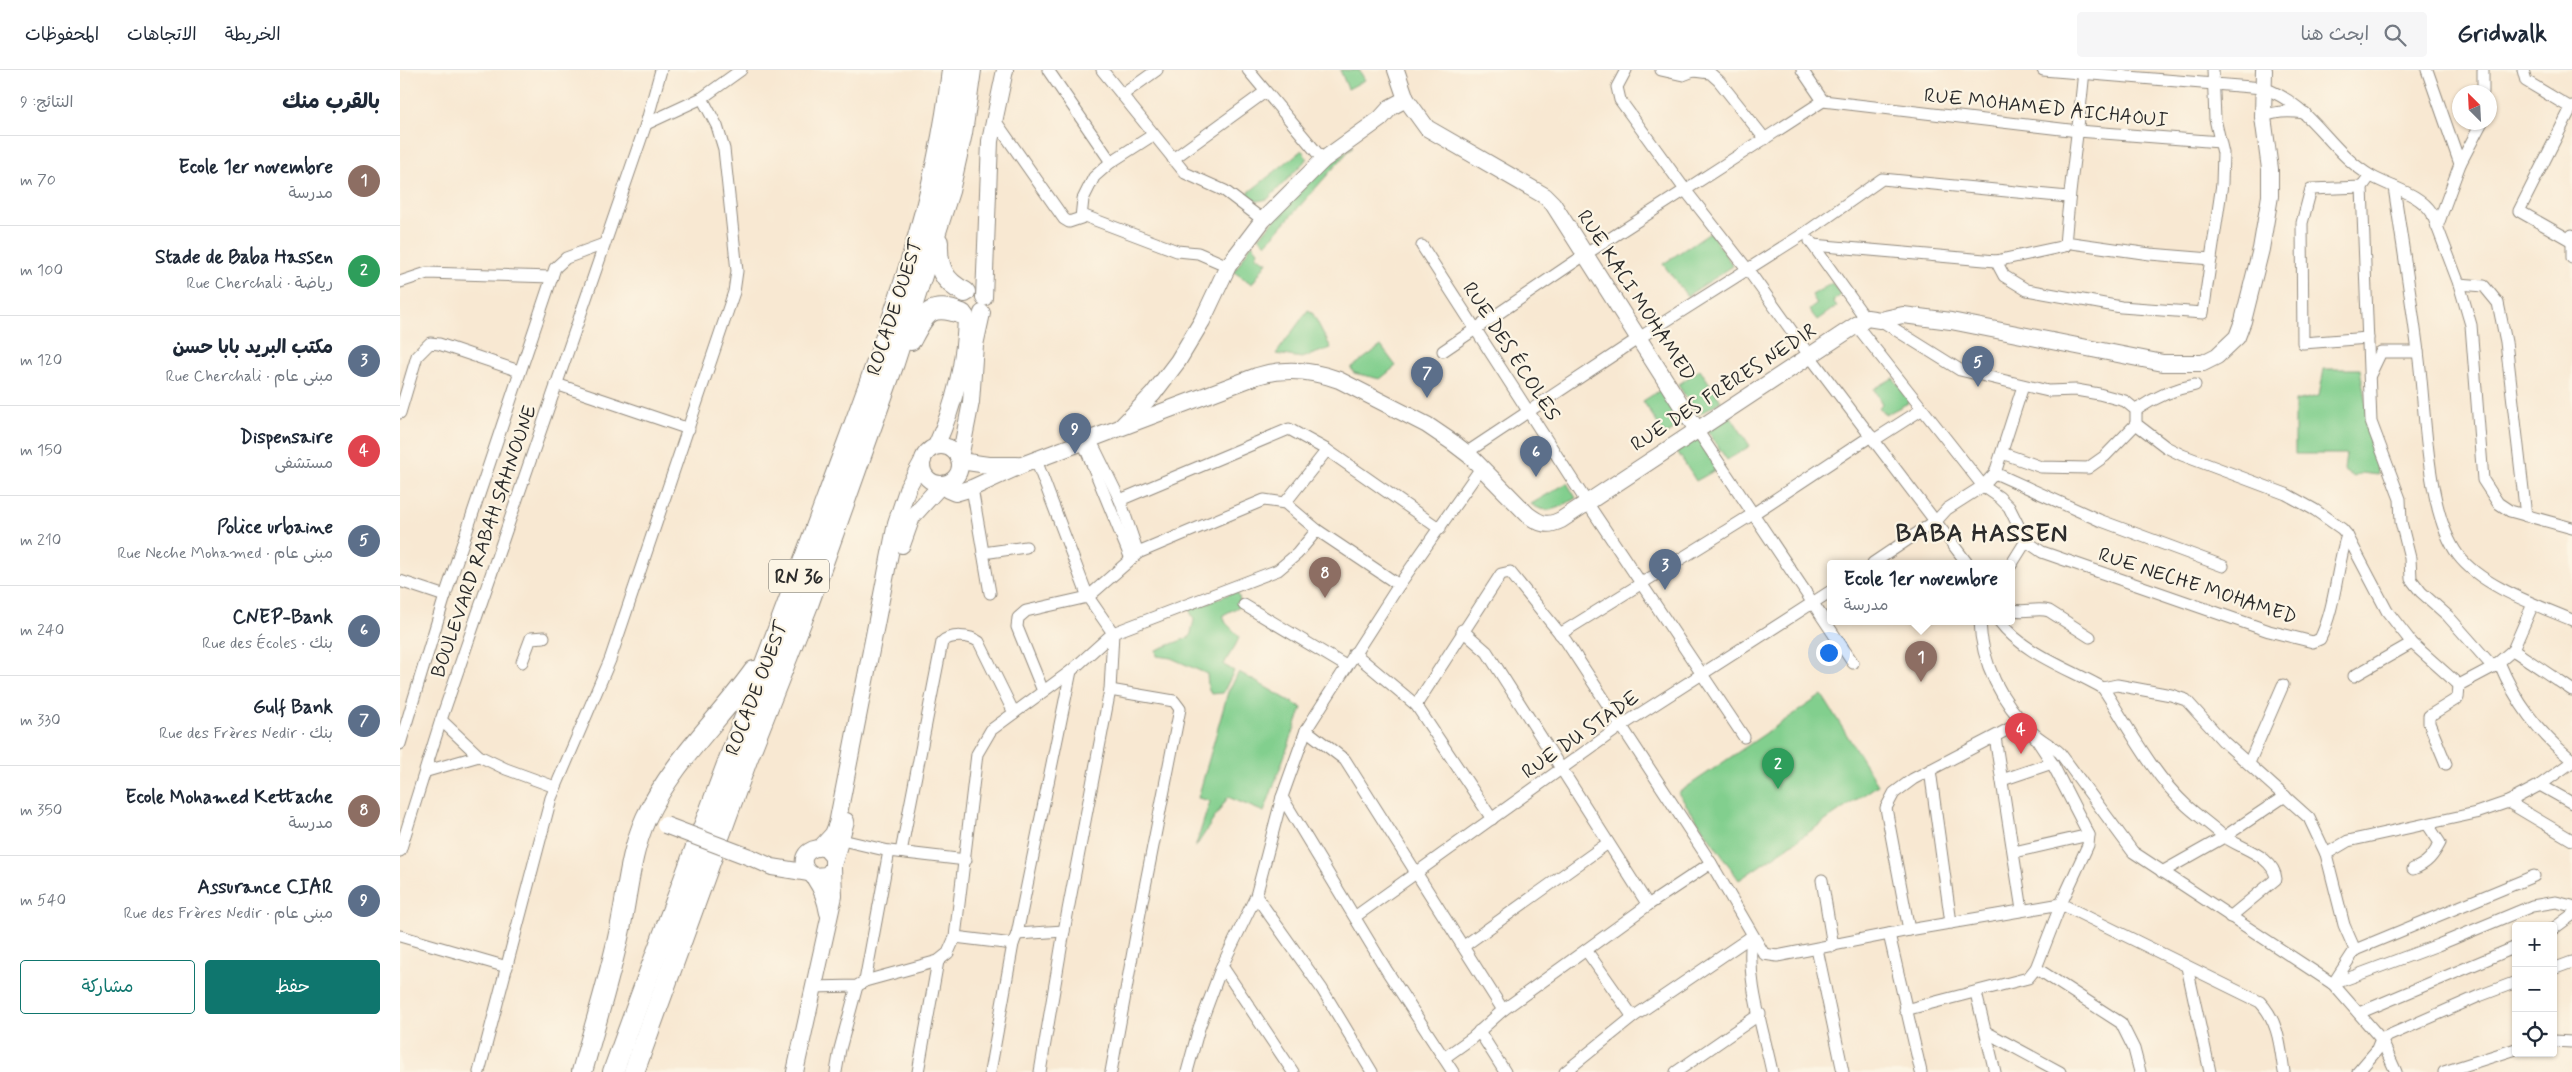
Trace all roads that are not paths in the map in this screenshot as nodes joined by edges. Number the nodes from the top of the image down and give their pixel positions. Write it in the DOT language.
graph roads {
  1 [pos="661,70"];
  2 [pos="741,70"];
  3 [pos="952,70"];
  4 [pos="971,70"];
  5 [pos="1005,70"];
  6 [pos="1048,70"];
  7 [pos="1102,70"];
  8 [pos="1157,70"];
  9 [pos="1248,70"];
  10 [pos="1396,70"];
  11 [pos="1626,70"];
  12 [pos="1661,70"];
  13 [pos="1802,70"];
  14 [pos="2043,70"];
  15 [pos="2213,70"];
  16 [pos="2264,70"];
  17 [pos="2427,70"];
  18 [pos="2484,70"];
  19 [pos="2523,70"];
  20 [pos="1695,71"];
  21 [pos="2084,72"];
  22 [pos="2213,84"];
  23 [pos="2483,85"];
  24 [pos="2263,88"];
  25 [pos="1264,92"];
  26 [pos="1122,95"];
  27 [pos="702,98"];
  28 [pos="1406,99"];
  29 [pos="1823,101"];
  30 [pos="2571,107"];
  31 [pos="2306,113"];
  32 [pos="2262,117"];
  33 [pos="994,119"];
  34 [pos="646,124"];
  35 [pos="2478,130"];
  36 [pos="2078,131"];
  37 [pos="1153,135"];
  38 [pos="1765,139"];
  39 [pos="2220,142"];
  40 [pos="1173,159"];
  41 [pos="1323,160"];
  42 [pos="1111,162"];
  43 [pos="2460,164"];
  44 [pos="2370,176"];
  45 [pos="2362,186"];
  46 [pos="2394,187"];
  47 [pos="1686,192"];
  48 [pos="2068,197"];
  49 [pos="1082,214"];
  50 [pos="1263,220"];
  51 [pos="939,226"];
  52 [pos="2437,227"];
  53 [pos="1805,233"];
  54 [pos="2571,239"];
  55 [pos="2065,242"];
  56 [pos="604,244"];
  57 [pos="1813,245"];
  58 [pos="1422,246"];
  59 [pos="1586,254"];
  60 [pos="2572,258"];
  61 [pos="2211,259"];
  62 [pos="1996,261"];
  63 [pos="1228,266"];
  64 [pos="1748,270"];
  65 [pos="552,277"];
  66 [pos="400,282"];
  67 [pos="2459,284"];
  68 [pos="975,299"];
  69 [pos="964,315"];
  70 [pos="1867,321"];
  71 [pos="1474,331"];
  72 [pos="1639,338"];
  73 [pos="2368,338"];
  74 [pos="1443,351"];
  75 [pos="2418,352"];
  76 [pos="1809,355"];
  77 [pos="894,363"];
  78 [pos="519,371"];
  79 [pos="2369,377"];
  80 [pos="556,384"];
  81 [pos="2195,385"];
  82 [pos="2023,386"];
  83 [pos="1152,394"];
  84 [pos="1921,410"];
  85 [pos="2136,410"];
  86 [pos="400,413"];
  87 [pos="1530,414"];
  88 [pos="1154,416"];
  89 [pos="2136,424"];
  90 [pos="689,429"];
  91 [pos="1118,429"];
  92 [pos="1697,430"];
  93 [pos="1873,438"];
  94 [pos="1087,440"];
  95 [pos="936,446"];
  96 [pos="1327,450"];
  97 [pos="1466,453"];
  98 [pos="2002,453"];
  99 [pos="923,460"];
  100 [pos="960,460"];
  101 [pos="1029,463"];
  102 [pos="1481,468"];
  103 [pos="1995,473"];
  104 [pos="943,484"];
  105 [pos="1983,486"];
  106 [pos="972,488"];
  107 [pos="1120,500"];
  108 [pos="1586,501"];
  109 [pos="1285,503"];
  110 [pos="1755,516"];
  111 [pos="2526,516"];
  112 [pos="1937,520"];
  113 [pos="1440,528"];
  114 [pos="2572,528"];
  115 [pos="1317,530"];
  116 [pos="2348,535"];
  117 [pos="2026,541"];
  118 [pos="1026,547"];
  119 [pos="983,553"];
  120 [pos="1134,556"];
  121 [pos="1877,560"];
  122 [pos="1965,560"];
  123 [pos="2014,560"];
  124 [pos="2223,566"];
  125 [pos="400,580"];
  126 [pos="1641,583"];
  127 [pos="1399,585"];
  128 [pos="990,593"];
  129 [pos="1827,594"];
  130 [pos="445,596"];
  131 [pos="1088,597"];
  132 [pos="1813,603"];
  133 [pos="2533,604"];
  134 [pos="1244,605"];
  135 [pos="2015,611"];
  136 [pos="2572,620"];
  137 [pos="1827,624"];
  138 [pos="1828,625"];
  139 [pos="1981,625"];
  140 [pos="2002,625"];
  141 [pos="1462,630"];
  142 [pos="1113,632"];
  143 [pos="1560,634"];
  144 [pos="544,637"];
  145 [pos="2090,637"];
  146 [pos="2412,643"];
  147 [pos="771,650"];
  148 [pos="2513,650"];
  149 [pos="1354,653"];
  150 [pos="522,662"];
  151 [pos="1853,662"];
  152 [pos="2496,665"];
  153 [pos="1346,666"];
  154 [pos="1071,671"];
  155 [pos="1701,673"];
  156 [pos="2354,676"];
  157 [pos="2283,685"];
  158 [pos="2459,685"];
  159 [pos="2103,688"];
  160 [pos="1110,690"];
  161 [pos="2572,690"];
  162 [pos="1043,691"];
  163 [pos="1416,705"];
  164 [pos="1014,714"];
  165 [pos="442,720"];
  166 [pos="2024,721"];
  167 [pos="1621,726"];
  168 [pos="1306,730"];
  169 [pos="2033,733"];
  170 [pos="1744,737"];
  171 [pos="1994,737"];
  172 [pos="400,744"];
  173 [pos="479,756"];
  174 [pos="2572,761"];
  175 [pos="2052,763"];
  176 [pos="2249,763"];
  177 [pos="2446,764"];
  178 [pos="1930,770"];
  179 [pos="427,771"];
  180 [pos="1561,771"];
  181 [pos="2002,780"];
  182 [pos="2540,785"];
  183 [pos="555,787"];
  184 [pos="2285,796"];
  185 [pos="1282,797"];
  186 [pos="2508,802"];
  187 [pos="2572,803"];
  188 [pos="1492,819"];
  189 [pos="656,821"];
  190 [pos="2428,825"];
  191 [pos="2089,835"];
  192 [pos="2224,837"];
  193 [pos="842,840"];
  194 [pos="2572,840"];
  195 [pos="1608,843"];
  196 [pos="821,847"];
  197 [pos="400,851"];
  198 [pos="895,851"];
  199 [pos="2014,852"];
  200 [pos="2326,854"];
  201 [pos="805,856"];
  202 [pos="757,860"];
  203 [pos="966,860"];
  204 [pos="1711,863"];
  205 [pos="834,865"];
  206 [pos="2413,869"];
  207 [pos="1418,872"];
  208 [pos="2162,872"];
  209 [pos="811,875"];
  210 [pos="2534,876"];
  211 [pos="1822,880"];
  212 [pos="1256,896"];
  213 [pos="2061,904"];
  214 [pos="1648,905"];
  215 [pos="2572,906"];
  216 [pos="2022,910"];
  217 [pos="828,915"];
  218 [pos="2572,915"];
  219 [pos="1356,916"];
  220 [pos="2230,917"];
  221 [pos="1951,922"];
  222 [pos="2557,926"];
  223 [pos="1909,930"];
  224 [pos="1064,932"];
  225 [pos="1889,934"];
  226 [pos="400,936"];
  227 [pos="1752,936"];
  228 [pos="955,937"];
  229 [pos="1015,939"];
  230 [pos="1464,946"];
  231 [pos="1833,946"];
  232 [pos="1817,949"];
  233 [pos="2512,949"];
  234 [pos="1586,950"];
  235 [pos="2355,950"];
  236 [pos="938,961"];
  237 [pos="1222,966"];
  238 [pos="2571,966"];
  239 [pos="506,967"];
  240 [pos="2187,967"];
  241 [pos="2036,968"];
  242 [pos="2557,968"];
  243 [pos="861,983"];
  244 [pos="2512,983"];
  245 [pos="2333,984"];
  246 [pos="812,987"];
  247 [pos="1976,993"];
  248 [pos="1503,1010"];
  249 [pos="1905,1010"];
  250 [pos="2359,1013"];
  251 [pos="1760,1014"];
  252 [pos="1633,1017"];
  253 [pos="1479,1031"];
  254 [pos="1986,1032"];
  255 [pos="2381,1039"];
  256 [pos="2512,1050"];
  257 [pos="1444,1058"];
  258 [pos="1691,1067"];
  259 [pos="1189,1071"];
  260 [pos="479,1072"];
  261 [pos="582,1072"];
  262 [pos="613,1072"];
  263 [pos="634,1072"];
  264 [pos="795,1072"];
  265 [pos="836,1072"];
  266 [pos="918,1072"];
  267 [pos="990,1072"];
  268 [pos="1040,1072"];
  269 [pos="1111,1072"];
  270 [pos="1293,1072"];
  271 [pos="1372,1072"];
  272 [pos="1453,1072"];
  273 [pos="1505,1072"];
  274 [pos="1565,1072"];
  275 [pos="1676,1072"];
  276 [pos="1772,1072"];
  277 [pos="1843,1072"];
  278 [pos="1921,1072"];
  279 [pos="1995,1072"];
  280 [pos="2060,1072"];
  281 [pos="2140,1072"];
  282 [pos="2210,1072"];
  283 [pos="2284,1072"];
  284 [pos="2358,1072"];
  285 [pos="2396,1072"];
  286 [pos="2444,1072"];
  1 -- 34 [label="street, BOULEVARD RABAH SAHNOUNE"];
  2 -- 27 [label="street"];
  3 -- 147 [label="highway, ROCADE OUEST / RN 36"];
  4 -- 51 [label="highway, ROCADE OUEST"];
  5 -- 33 [label="street"];
  6 -- 42 [label="street"];
  7 -- 26 [label="street"];
  8 -- 26 [label="street"];
  9 -- 25 [label="street"];
  10 -- 28 [label="street, RUE KACI MOHAMED"];
  11 -- 47 [label="street"];
  12 -- 20 [label="street"];
  13 -- 29 [label="street"];
  14 -- 21 [label="street"];
  15 -- 22 [label="street"];
  16 -- 24 [label="street, RUE DES FRÈRES NEDIR"];
  17 -- 43 [label="street"];
  18 -- 23 [label="street"];
  19 -- 30 [label="street"];
  20 -- 38 [label="street"];
  21 -- 22 [label="street"];
  21 -- 36 [label="street"];
  22 -- 24 [label="street"];
  22 -- 39 [label="street"];
  24 -- 31 [label="street"];
  24 -- 32 [label="street, RUE DES FRÈRES NEDIR"];
  25 -- 40 [label="street"];
  25 -- 41 [label="street"];
  26 -- 37 [label="street"];
  27 -- 34 [label="street"];
  27 -- 90 [label="street"];
  28 -- 41 [label="street"];
  28 -- 59 [label="street, RUE KACI MOHAMED"];
  29 -- 36 [label="street, RUE MOHAMED AICHAOUI"];
  29 -- 38 [label="street"];
  30 -- 54 [label="street"];
  31 -- 32 [label="street"];
  31 -- 44 [label="street"];
  32 -- 70 [label="street, RUE DES FRÈRES NEDIR"];
  33 -- 49 [label="street"];
  33 -- 68 [label="street"];
  34 -- 56 [label="street, BOULEVARD RABAH SAHNOUNE"];
  35 -- 43 [label="street"];
  36 -- 39 [label="street, RUE MOHAMED AICHAOUI"];
  36 -- 48 [label="street"];
  37 -- 40 [label="street"];
  37 -- 42 [label="street"];
  38 -- 47 [label="street"];
  39 -- 61 [label="street"];
  40 -- 50 [label="street"];
  41 -- 50 [label="street"];
  42 -- 49 [label="street"];
  43 -- 52 [label="street"];
  44 -- 45 [label="street"];
  44 -- 46 [label="street"];
  45 -- 73 [label="street"];
  45 -- 73 [label="street"];
  46 -- 52 [label="street"];
  46 -- 75 [label="street"];
  47 -- 59 [label="street"];
  47 -- 64 [label="street"];
  48 -- 53 [label="street"];
  48 -- 55 [label="street"];
  49 -- 63 [label="street"];
  50 -- 63 [label="street"];
  51 -- 68 [label="highway"];
  51 -- 77 [label="highway, ROCADE OUEST"];
  52 -- 67 [label="street"];
  53 -- 57 [label="street"];
  53 -- 64 [label="street"];
  54 -- 60 [label="street"];
  55 -- 61 [label="street"];
  55 -- 62 [label="street"];
  56 -- 65 [label="street"];
  56 -- 80 [label="street, BOULEVARD RABAH SAHNOUNE"];
  57 -- 62 [label="street"];
  57 -- 70 [label="street"];
  58 -- 71 [label="street, RUE DES ÉCOLES"];
  59 -- 71 [label="street"];
  59 -- 72 [label="street, RUE KACI MOHAMED"];
  61 -- 62 [label="street"];
  63 -- 83 [label="street"];
  64 -- 72 [label="street"];
  64 -- 76 [label="street"];
  65 -- 66 [label="street"];
  65 -- 78 [label="street"];
  67 -- 111 [label="street"];
  67 -- 111 [label="street"];
  68 -- 69 [label="street"];
  68 -- 69 [label="street"];
  68 -- 100 [label="street"];
  69 -- 77 [label="highway"];
  69 -- 95 [label="street"];
  70 -- 76 [label="street, RUE DES FRÈRES NEDIR"];
  70 -- 82 [label="street"];
  70 -- 84 [label="street"];
  71 -- 74 [label="street"];
  71 -- 87 [label="street, RUE DES ÉCOLES"];
  72 -- 87 [label="street"];
  72 -- 92 [label="street, RUE KACI MOHAMED"];
  73 -- 79 [label="street"];
  75 -- 79 [label="street"];
  75 -- 133 [label="street"];
  76 -- 92 [label="street, RUE DES FRÈRES NEDIR"];
  76 -- 93 [label="street"];
  77 -- 263 [label="highway, ROCADE OUEST"];
  78 -- 86 [label="street"];
  78 -- 130 [label="street"];
  79 -- 152 [label="street"];
  80 -- 90 [label="street"];
  80 -- 165 [label="street, BOULEVARD RABAH SAHNOUNE"];
  81 -- 85 [label="street"];
  82 -- 85 [label="street"];
  82 -- 98 [label="street"];
  83 -- 88 [label="street"];
  83 -- 91 [label="street"];
  84 -- 93 [label="street"];
  84 -- 105 [label="street"];
  85 -- 89 [label="street"];
  87 -- 97 [label="street"];
  87 -- 108 [label="street, RUE DES ÉCOLES"];
  88 -- 91 [label="street, RUE DES FRÈRES NEDIR"];
  88 -- 97 [label="street, RUE DES FRÈRES NEDIR"];
  89 -- 98 [label="street"];
  89 -- 116 [label="street"];
  90 -- 183 [label="street"];
  91 -- 94 [label="street, RUE DES FRÈRES NEDIR"];
  92 -- 108 [label="street, RUE DES FRÈRES NEDIR"];
  92 -- 110 [label="street, RUE KACI MOHAMED"];
  93 -- 110 [label="street"];
  93 -- 112 [label="street"];
  94 -- 101 [label="street, RUE DES FRÈRES NEDIR"];
  94 -- 107 [label="street"];
  94 -- 120 [label="street"];
  95 -- 99 [label="street"];
  95 -- 100 [label="street"];
  96 -- 107 [label="street"];
  96 -- 109 [label="street"];
  96 -- 113 [label="street"];
  97 -- 102 [label="street, RUE DES FRÈRES NEDIR"];
  98 -- 103 [label="street"];
  99 -- 104 [label="street"];
  99 -- 196 [label="street"];
  100 -- 101 [label="street, RUE DES FRÈRES NEDIR"];
  100 -- 104 [label="street"];
  101 -- 106 [label="street, RUE DES FRÈRES NEDIR"];
  101 -- 131 [label="street"];
  102 -- 108 [label="street, RUE DES FRÈRES NEDIR"];
  102 -- 113 [label="street"];
  103 -- 105 [label="street"];
  103 -- 124 [label="street"];
  104 -- 106 [label="street, RUE DES FRÈRES NEDIR"];
  104 -- 193 [label="street"];
  105 -- 112 [label="street"];
  105 -- 117 [label="street"];
  106 -- 119 [label="street"];
  107 -- 120 [label="street"];
  108 -- 126 [label="street, RUE DES ÉCOLES"];
  109 -- 115 [label="street"];
  109 -- 120 [label="street"];
  110 -- 126 [label="street"];
  110 -- 132 [label="street, RUE KACI MOHAMED"];
  111 -- 114 [label="street"];
  112 -- 121 [label="street"];
  112 -- 122 [label="street"];
  113 -- 127 [label="street"];
  115 -- 127 [label="street"];
  115 -- 142 [label="street"];
  116 -- 117 [label="street, RUE NECHE MOHAMED"];
  116 -- 146 [label="street"];
  117 -- 123 [label="street"];
  118 -- 119 [label="street"];
  119 -- 128 [label="street"];
  120 -- 131 [label="street"];
  125 -- 130 [label="street"];
  126 -- 143 [label="street"];
  126 -- 155 [label="street, RUE DES ÉCOLES"];
  127 -- 149 [label="street"];
  129 -- 132 [label="street, RUE DU STADE"];
  130 -- 172 [label="street"];
  131 -- 142 [label="street"];
  131 -- 162 [label="street"];
  132 -- 137 [label="street, RUE KACI MOHAMED"];
  132 -- 155 [label="street, RUE DU STADE"];
  133 -- 136 [label="street"];
  133 -- 148 [label="street"];
  134 -- 153 [label="street"];
  135 -- 145 [label="street"];
  138 -- 151 [label="street, RUE KACI MOHAMED"];
  139 -- 166 [label="street"];
  140 -- 159 [label="street"];
  141 -- 143 [label="street"];
  141 -- 163 [label="street"];
  141 -- 180 [label="street"];
  142 -- 154 [label="street"];
  142 -- 160 [label="street"];
  143 -- 167 [label="street"];
  144 -- 150 [label="street"];
  146 -- 156 [label="street"];
  146 -- 158 [label="street"];
  147 -- 189 [label="highway"];
  147 -- 262 [label="highway, ROCADE OUEST / RN 36"];
  148 -- 152 [label="street"];
  148 -- 161 [label="street"];
  149 -- 153 [label="street"];
  149 -- 163 [label="street"];
  152 -- 158 [label="street"];
  152 -- 174 [label="street"];
  153 -- 168 [label="street"];
  154 -- 162 [label="street"];
  154 -- 229 [label="street"];
  155 -- 167 [label="street, RUE DU STADE"];
  155 -- 170 [label="street, RUE DES ÉCOLES"];
  157 -- 176 [label="street"];
  158 -- 177 [label="street"];
  159 -- 176 [label="street"];
  159 -- 192 [label="street"];
  160 -- 224 [label="street"];
  160 -- 269 [label="street"];
  162 -- 164 [label="street"];
  163 -- 188 [label="street"];
  164 -- 198 [label="street"];
  164 -- 203 [label="street"];
  165 -- 173 [label="street"];
  165 -- 179 [label="street, BOULEVARD RABAH SAHNOUNE"];
  166 -- 169 [label="street"];
  166 -- 171 [label="street"];
  167 -- 180 [label="street, RUE DU STADE"];
  167 -- 204 [label="street"];
  168 -- 185 [label="street"];
  168 -- 207 [label="street"];
  169 -- 175 [label="street"];
  169 -- 208 [label="street"];
  171 -- 178 [label="street"];
  171 -- 181 [label="street"];
  173 -- 179 [label="street"];
  173 -- 183 [label="street"];
  174 -- 182 [label="street"];
  175 -- 181 [label="street"];
  175 -- 191 [label="street"];
  176 -- 184 [label="street"];
  178 -- 221 [label="street"];
  178 -- 223 [label="street"];
  179 -- 197 [label="street, BOULEVARD RABAH SAHNOUNE"];
  180 -- 188 [label="street, RUE DU STADE"];
  180 -- 195 [label="street"];
  181 -- 199 [label="street"];
  182 -- 186 [label="street"];
  182 -- 187 [label="street"];
  183 -- 239 [label="street"];
  184 -- 192 [label="street"];
  184 -- 200 [label="street"];
  185 -- 212 [label="street"];
  185 -- 219 [label="street"];
  186 -- 190 [label="street"];
  186 -- 194 [label="street"];
  188 -- 207 [label="street, RUE DU STADE"];
  189 -- 202 [label="street, bridge"];
  189 -- 261 [label="highway"];
  190 -- 200 [label="street"];
  190 -- 206 [label="street"];
  191 -- 199 [label="street"];
  191 -- 213 [label="street"];
  192 -- 208 [label="street"];
  192 -- 220 [label="street"];
  193 -- 198 [label="street"];
  193 -- 205 [label="street"];
  195 -- 214 [label="street"];
  195 -- 230 [label="street"];
  196 -- 201 [label="street"];
  196 -- 205 [label="street"];
  198 -- 203 [label="street"];
  198 -- 243 [label="street"];
  199 -- 216 [label="street"];
  200 -- 235 [label="street"];
  201 -- 202 [label="street"];
  201 -- 209 [label="street"];
  202 -- 209 [label="street"];
  203 -- 228 [label="street"];
  204 -- 214 [label="street"];
  204 -- 227 [label="street"];
  205 -- 209 [label="street"];
  205 -- 217 [label="street"];
  207 -- 219 [label="street, RUE DU STADE"];
  207 -- 230 [label="street"];
  208 -- 220 [label="street"];
  209 -- 217 [label="street"];
  210 -- 235 [label="street"];
  211 -- 231 [label="street"];
  212 -- 237 [label="street"];
  212 -- 271 [label="street"];
  213 -- 216 [label="street"];
  213 -- 240 [label="street"];
  213 -- 241 [label="street"];
  214 -- 234 [label="street"];
  215 -- 245 [label="street"];
  216 -- 221 [label="street"];
  217 -- 246 [label="street"];
  218 -- 222 [label="street"];
  219 -- 257 [label="street"];
  220 -- 245 [label="street"];
  221 -- 223 [label="street"];
  223 -- 225 [label="street"];
  224 -- 229 [label="street"];
  224 -- 268 [label="street"];
  225 -- 231 [label="street"];
  225 -- 249 [label="street"];
  226 -- 239 [label="street"];
  227 -- 232 [label="street"];
  227 -- 251 [label="street"];
  227 -- 252 [label="street"];
  228 -- 229 [label="street"];
  228 -- 236 [label="street"];
  229 -- 267 [label="street"];
  230 -- 248 [label="street"];
  231 -- 232 [label="street"];
  232 -- 277 [label="street"];
  233 -- 250 [label="street"];
  234 -- 248 [label="street"];
  234 -- 252 [label="street"];
  235 -- 245 [label="street"];
  236 -- 243 [label="street"];
  236 -- 266 [label="street"];
  237 -- 259 [label="street"];
  237 -- 270 [label="street"];
  238 -- 242 [label="street"];
  239 -- 260 [label="street"];
  240 -- 282 [label="street"];
  240 -- 283 [label="street"];
  241 -- 247 [label="street"];
  241 -- 281 [label="street"];
  243 -- 246 [label="street"];
  243 -- 265 [label="street"];
  244 -- 255 [label="street"];
  245 -- 250 [label="street"];
  246 -- 264 [label="street"];
  247 -- 249 [label="street"];
  247 -- 254 [label="street"];
  248 -- 253 [label="street"];
  249 -- 278 [label="street"];
  250 -- 255 [label="street"];
  251 -- 258 [label="street"];
  251 -- 276 [label="street"];
  252 -- 274 [label="street"];
  253 -- 257 [label="street"];
  253 -- 273 [label="street"];
  254 -- 279 [label="street"];
  254 -- 280 [label="street"];
  255 -- 284 [label="street"];
  255 -- 285 [label="street"];
  256 -- 286 [label="street"];
  257 -- 272 [label="street"];
  258 -- 275 [label="street"];
}
